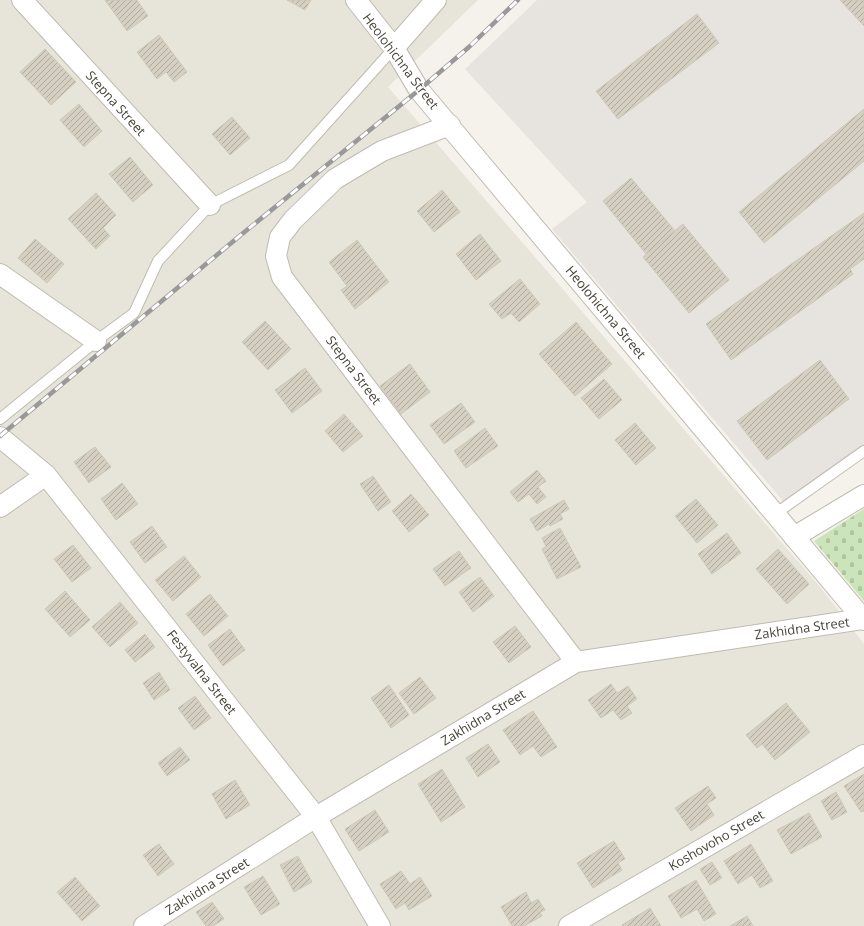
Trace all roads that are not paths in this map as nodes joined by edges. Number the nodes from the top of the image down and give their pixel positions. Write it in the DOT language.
graph roads {
  1 [pos="22,0"];
  2 [pos="356,0"];
  3 [pos="436,0"];
  4 [pos="394,48"];
  5 [pos="450,124"];
  6 [pos="210,205"];
  7 [pos="0,274"];
  8 [pos="96,341"];
  9 [pos="0,419"];
  10 [pos="0,437"];
  11 [pos="864,451"];
  12 [pos="46,475"];
  13 [pos="864,495"];
  14 [pos="0,507"];
  15 [pos="776,514"];
  16 [pos="794,537"];
  17 [pos="864,620"];
  18 [pos="576,662"];
  19 [pos="864,755"];
  20 [pos="316,817"];
  21 [pos="144,926"];
  22 [pos="380,926"];
  23 [pos="569,926"];
  1 -- 6 [label="street, Stepna Street"];
  2 -- 4 [label="street, Heolohichna Street"];
  3 -- 4 [label="street"];
  4 -- 5 [label="street, Heolohichna Street"];
  4 -- 6 [label="lane"];
  5 -- 15 [label="street, Heolohichna Street"];
  5 -- 18 [label="street, Stepna Street"];
  6 -- 8 [label="lane"];
  7 -- 8 [label="street"];
  8 -- 9 [label="lane"];
  10 -- 12 [label="street, Festyvalna Street"];
  11 -- 15 [label="lane"];
  12 -- 14 [label="street"];
  12 -- 20 [label="street, Festyvalna Street"];
  13 -- 16 [label="street"];
  15 -- 16 [label="street, Heolohichna Street"];
  16 -- 17 [label="street, Heolohichna Street"];
  17 -- 18 [label="street, Zakhidna Street"];
  18 -- 20 [label="street, Zakhidna Street"];
  19 -- 23 [label="street, Koshovoho Street"];
  20 -- 21 [label="street, Zakhidna Street"];
  20 -- 22 [label="street, Festyvalna Street"];
}
